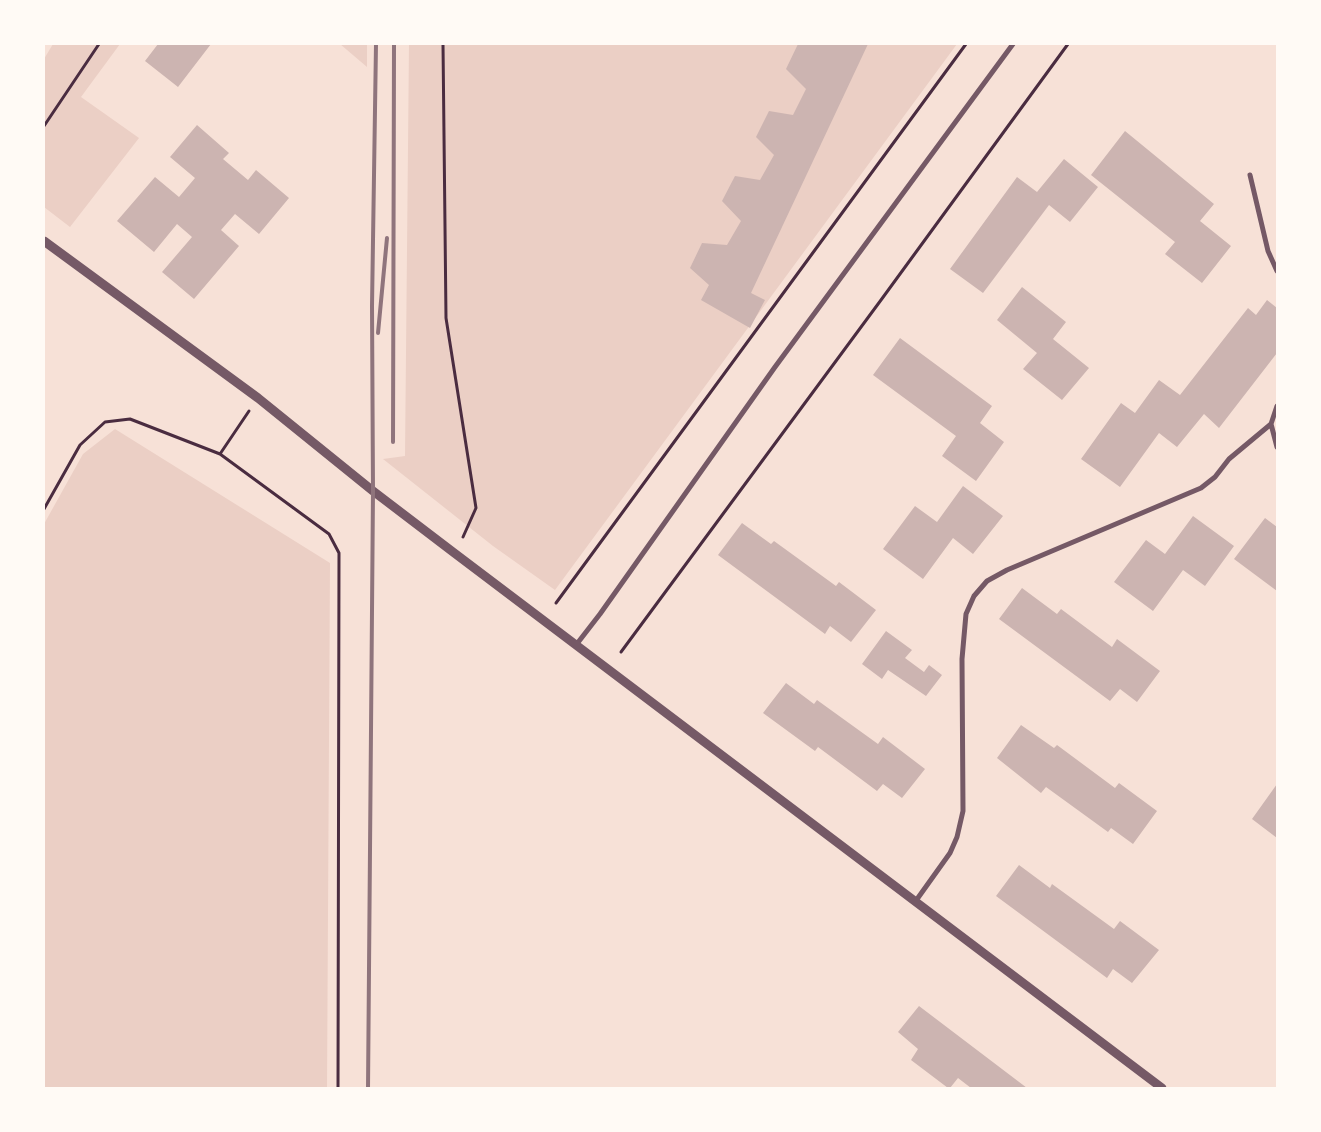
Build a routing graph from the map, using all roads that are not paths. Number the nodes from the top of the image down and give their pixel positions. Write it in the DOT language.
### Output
graph roads {
  1 [pos="1013,44"];
  2 [pos="1250,175"];
  3 [pos="44,241"];
  4 [pos="1277,270"];
  5 [pos="1277,406"];
  6 [pos="1270,424"];
  7 [pos="1277,447"];
  8 [pos="576,646"];
  9 [pos="914,902"];
  10 [pos="1162,1088"];
  1 -- 8 [label="street"];
  2 -- 4 [label="street"];
  3 -- 8 [label="street"];
  5 -- 6 [label="street"];
  6 -- 7 [label="street"];
  6 -- 9 [label="street"];
  8 -- 9 [label="street"];
  9 -- 10 [label="street"];
}
